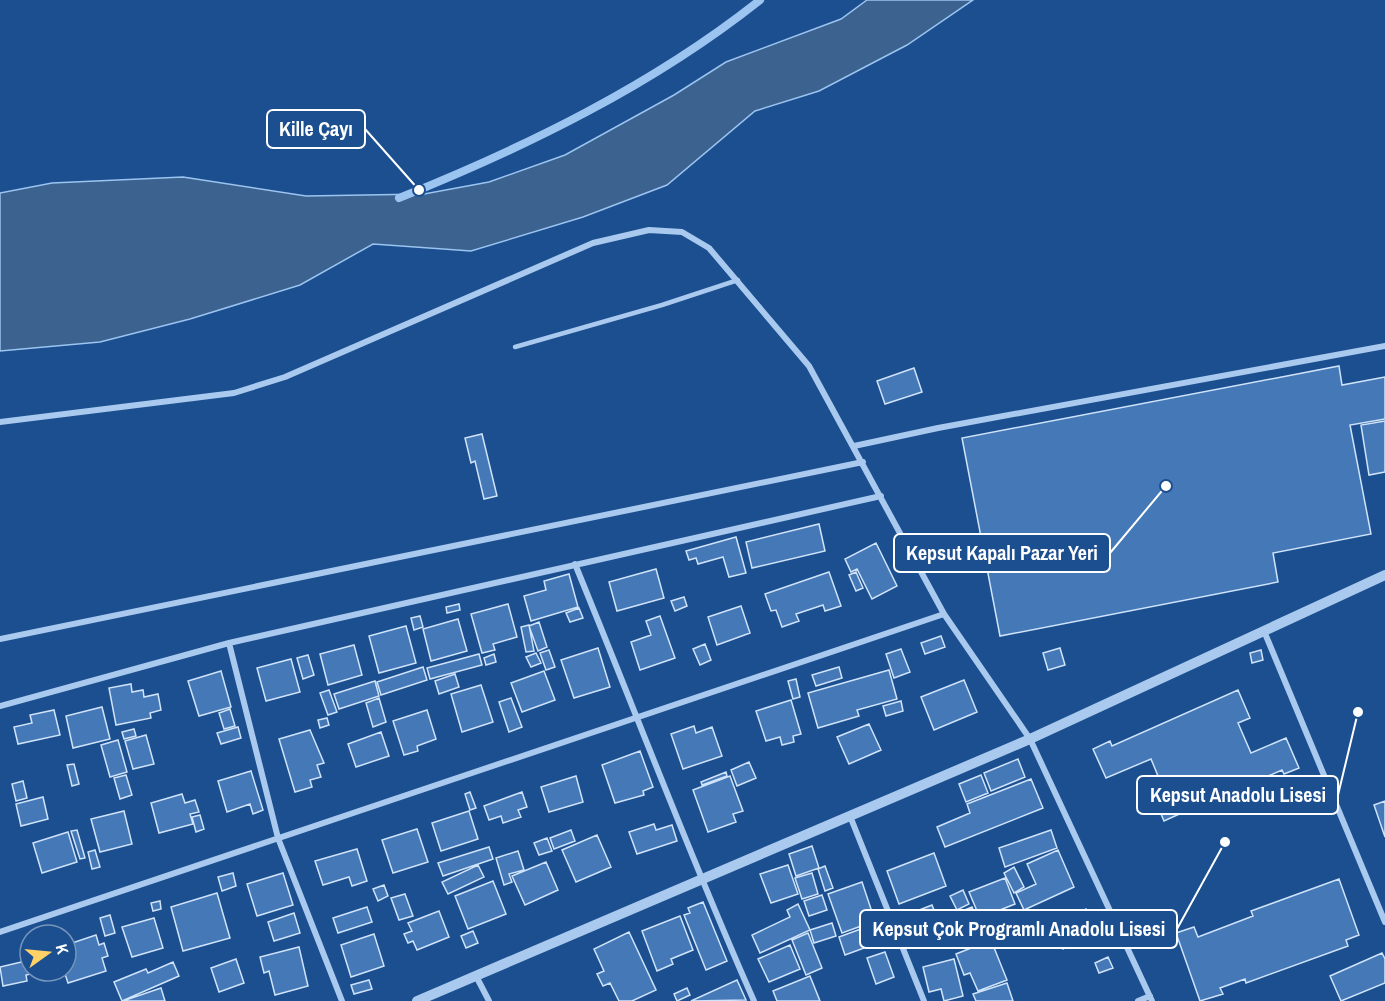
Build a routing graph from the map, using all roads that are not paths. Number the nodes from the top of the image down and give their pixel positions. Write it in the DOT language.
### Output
graph roads {
  1 [pos="738,280"];
  2 [pos="1385,346"];
  3 [pos="515,347"];
  4 [pos="0,422"];
  5 [pos="854,446"];
  6 [pos="863,462"];
  7 [pos="881,496"];
  8 [pos="575,564"];
  9 [pos="1385,575"];
  10 [pos="944,614"];
  11 [pos="1264,631"];
  12 [pos="0,639"];
  13 [pos="229,643"];
  14 [pos="0,706"];
  15 [pos="638,717"];
  16 [pos="1030,739"];
  17 [pos="850,816"];
  18 [pos="278,838"];
  19 [pos="700,880"];
  20 [pos="1385,922"];
  21 [pos="0,932"];
  22 [pos="476,976"];
  23 [pos="1151,999"];
  24 [pos="342,1001"];
  25 [pos="417,1001"];
  26 [pos="489,1001"];
  27 [pos="754,1001"];
  28 [pos="924,1001"];
  29 [pos="1138,1001"];
  1 -- 3 [label="lane"];
  1 -- 4 [label="street"];
  1 -- 5 [label="street"];
  2 -- 5 [label="street"];
  5 -- 6 [label="street"];
  6 -- 7 [label="street"];
  6 -- 12 [label="street"];
  7 -- 8 [label="street"];
  7 -- 10 [label="street"];
  8 -- 13 [label="street"];
  8 -- 15 [label="street"];
  9 -- 11 [label="street"];
  10 -- 15 [label="street"];
  10 -- 16 [label="street"];
  11 -- 16 [label="street"];
  11 -- 20 [label="street"];
  13 -- 14 [label="street"];
  13 -- 18 [label="street"];
  15 -- 18 [label="street"];
  15 -- 19 [label="street"];
  16 -- 17 [label="street"];
  16 -- 23 [label="street"];
  17 -- 19 [label="street"];
  17 -- 28 [label="street"];
  18 -- 21 [label="street"];
  18 -- 24 [label="street"];
  19 -- 22 [label="street"];
  19 -- 27 [label="street"];
  22 -- 25 [label="street"];
  22 -- 26 [label="street"];
  23 -- 29 [label="street"];
}
